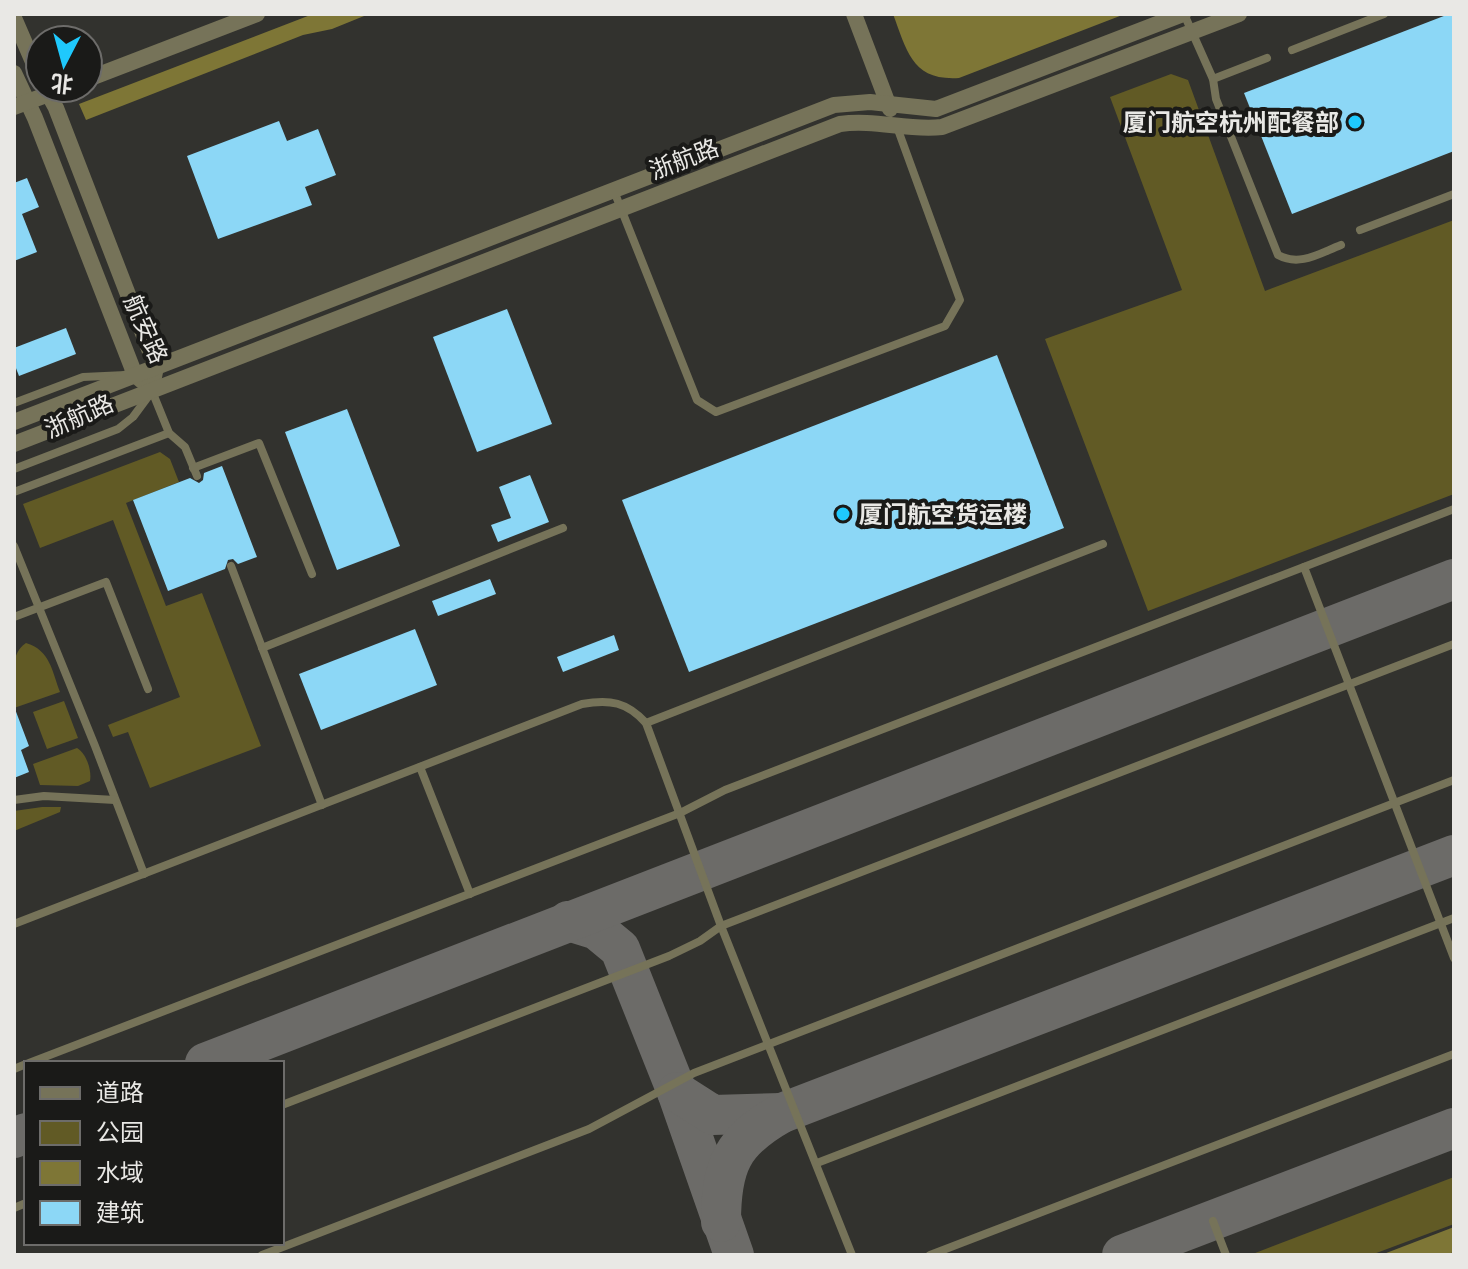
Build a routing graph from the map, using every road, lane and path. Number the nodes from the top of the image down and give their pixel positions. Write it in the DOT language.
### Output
graph roads {
  1 [pos="257,14"];
  2 [pos="854,14"];
  3 [pos="1184,14"];
  4 [pos="1239,14"];
  5 [pos="1384,14"];
  6 [pos="14,18"];
  7 [pos="1192,32"];
  8 [pos="24,41"];
  9 [pos="1292,50"];
  10 [pos="1267,58"];
  11 [pos="14,73"];
  12 [pos="104,73"];
  13 [pos="1213,79"];
  14 [pos="888,103"];
  15 [pos="58,104"];
  16 [pos="20,105"];
  17 [pos="897,125"];
  18 [pos="614,190"];
  19 [pos="1454,194"];
  20 [pos="621,209"];
  21 [pos="1360,230"];
  22 [pos="1341,245"];
  23 [pos="156,367"];
  24 [pos="135,375"];
  25 [pos="152,391"];
  26 [pos="14,403"];
  27 [pos="14,422"];
  28 [pos="169,433"];
  29 [pos="14,444"];
  30 [pos="14,469"];
  31 [pos="14,492"];
  32 [pos="1454,509"];
  33 [pos="563,528"];
  34 [pos="1103,544"];
  35 [pos="14,546"];
  36 [pos="231,566"];
  37 [pos="1304,567"];
  38 [pos="312,574"];
  39 [pos="39,607"];
  40 [pos="14,617"];
  41 [pos="1454,644"];
  42 [pos="262,648"];
  43 [pos="1349,684"];
  44 [pos="148,689"];
  45 [pos="646,723"];
  46 [pos="420,767"];
  47 [pos="1454,780"];
  48 [pos="14,800"];
  49 [pos="115,800"];
  50 [pos="1395,803"];
  51 [pos="322,805"];
  52 [pos="680,813"];
  53 [pos="144,874"];
  54 [pos="470,894"];
  55 [pos="1454,918"];
  56 [pos="1441,923"];
  57 [pos="14,924"];
  58 [pos="721,926"];
  59 [pos="1454,958"];
  60 [pos="770,1044"];
  61 [pos="1454,1054"];
  62 [pos="36,1061"];
  63 [pos="284,1104"];
  64 [pos="817,1163"];
  65 [pos="1213,1221"];
  66 [pos="959,1244"];
  67 [pos="262,1255"];
  68 [pos="852,1255"];
  69 [pos="930,1255"];
  70 [pos="963,1255"];
  71 [pos="1226,1255"];
  1 -- 12 [label="street"];
  2 -- 14 [label="street"];
  3 -- 7 [label="lane"];
  3 -- 14 [label="street, 浙航路"];
  4 -- 7 [label="street, 浙航路"];
  5 -- 9 [label="lane"];
  6 -- 8 [label="street"];
  7 -- 13 [label="lane"];
  7 -- 17 [label="street, 浙航路"];
  10 -- 13 [label="lane"];
  11 -- 16 [label="street, 航安路"];
  13 -- 22 [label="lane"];
  14 -- 17 [label="street"];
  14 -- 18 [label="street, 浙航路"];
  15 -- 23 [label="street, 航安路"];
  16 -- 24 [label="street, 航安路"];
  17 -- 20 [label="street, 浙航路"];
  17 -- 20 [label="lane"];
  18 -- 20 [label="lane"];
  18 -- 23 [label="street, 浙航路"];
  19 -- 21 [label="lane"];
  20 -- 25 [label="street, 浙航路"];
  23 -- 24 [label="street, 浙航路"];
  23 -- 25 [label="street, 航安路"];
  24 -- 25 [label="street, 航安路"];
  24 -- 26 [label="lane, 浙航路"];
  24 -- 27 [label="street, 浙航路"];
  25 -- 28 [label="lane"];
  25 -- 29 [label="street, 浙航路"];
  25 -- 30 [label="lane, 浙航路"];
  28 -- 31 [label="lane"];
  28 -- 38 [label="lane"];
  32 -- 37 [label="lane"];
  33 -- 42 [label="lane"];
  34 -- 45 [label="lane"];
  35 -- 39 [label="lane"];
  36 -- 42 [label="lane"];
  37 -- 43 [label="lane"];
  37 -- 52 [label="lane"];
  39 -- 40 [label="lane"];
  39 -- 44 [label="lane"];
  39 -- 49 [label="lane"];
  41 -- 43 [label="lane"];
  42 -- 51 [label="lane"];
  43 -- 50 [label="lane"];
  43 -- 58 [label="lane"];
  45 -- 46 [label="lane"];
  45 -- 52 [label="lane"];
  46 -- 51 [label="lane"];
  46 -- 54 [label="lane"];
  47 -- 50 [label="lane"];
  48 -- 49 [label="lane"];
  49 -- 53 [label="lane"];
  50 -- 56 [label="lane"];
  50 -- 60 [label="lane"];
  51 -- 53 [label="lane"];
  52 -- 54 [label="lane"];
  52 -- 58 [label="lane"];
  53 -- 57 [label="lane"];
  54 -- 62 [label="lane"];
  55 -- 56 [label="lane"];
  56 -- 59 [label="lane"];
  56 -- 64 [label="lane"];
  58 -- 60 [label="lane"];
  58 -- 63 [label="lane"];
  60 -- 64 [label="lane"];
  60 -- 67 [label="lane"];
  61 -- 66 [label="lane"];
  64 -- 68 [label="lane"];
  65 -- 71 [label="lane"];
  66 -- 69 [label="lane"];
  66 -- 70 [label="lane"];
}
